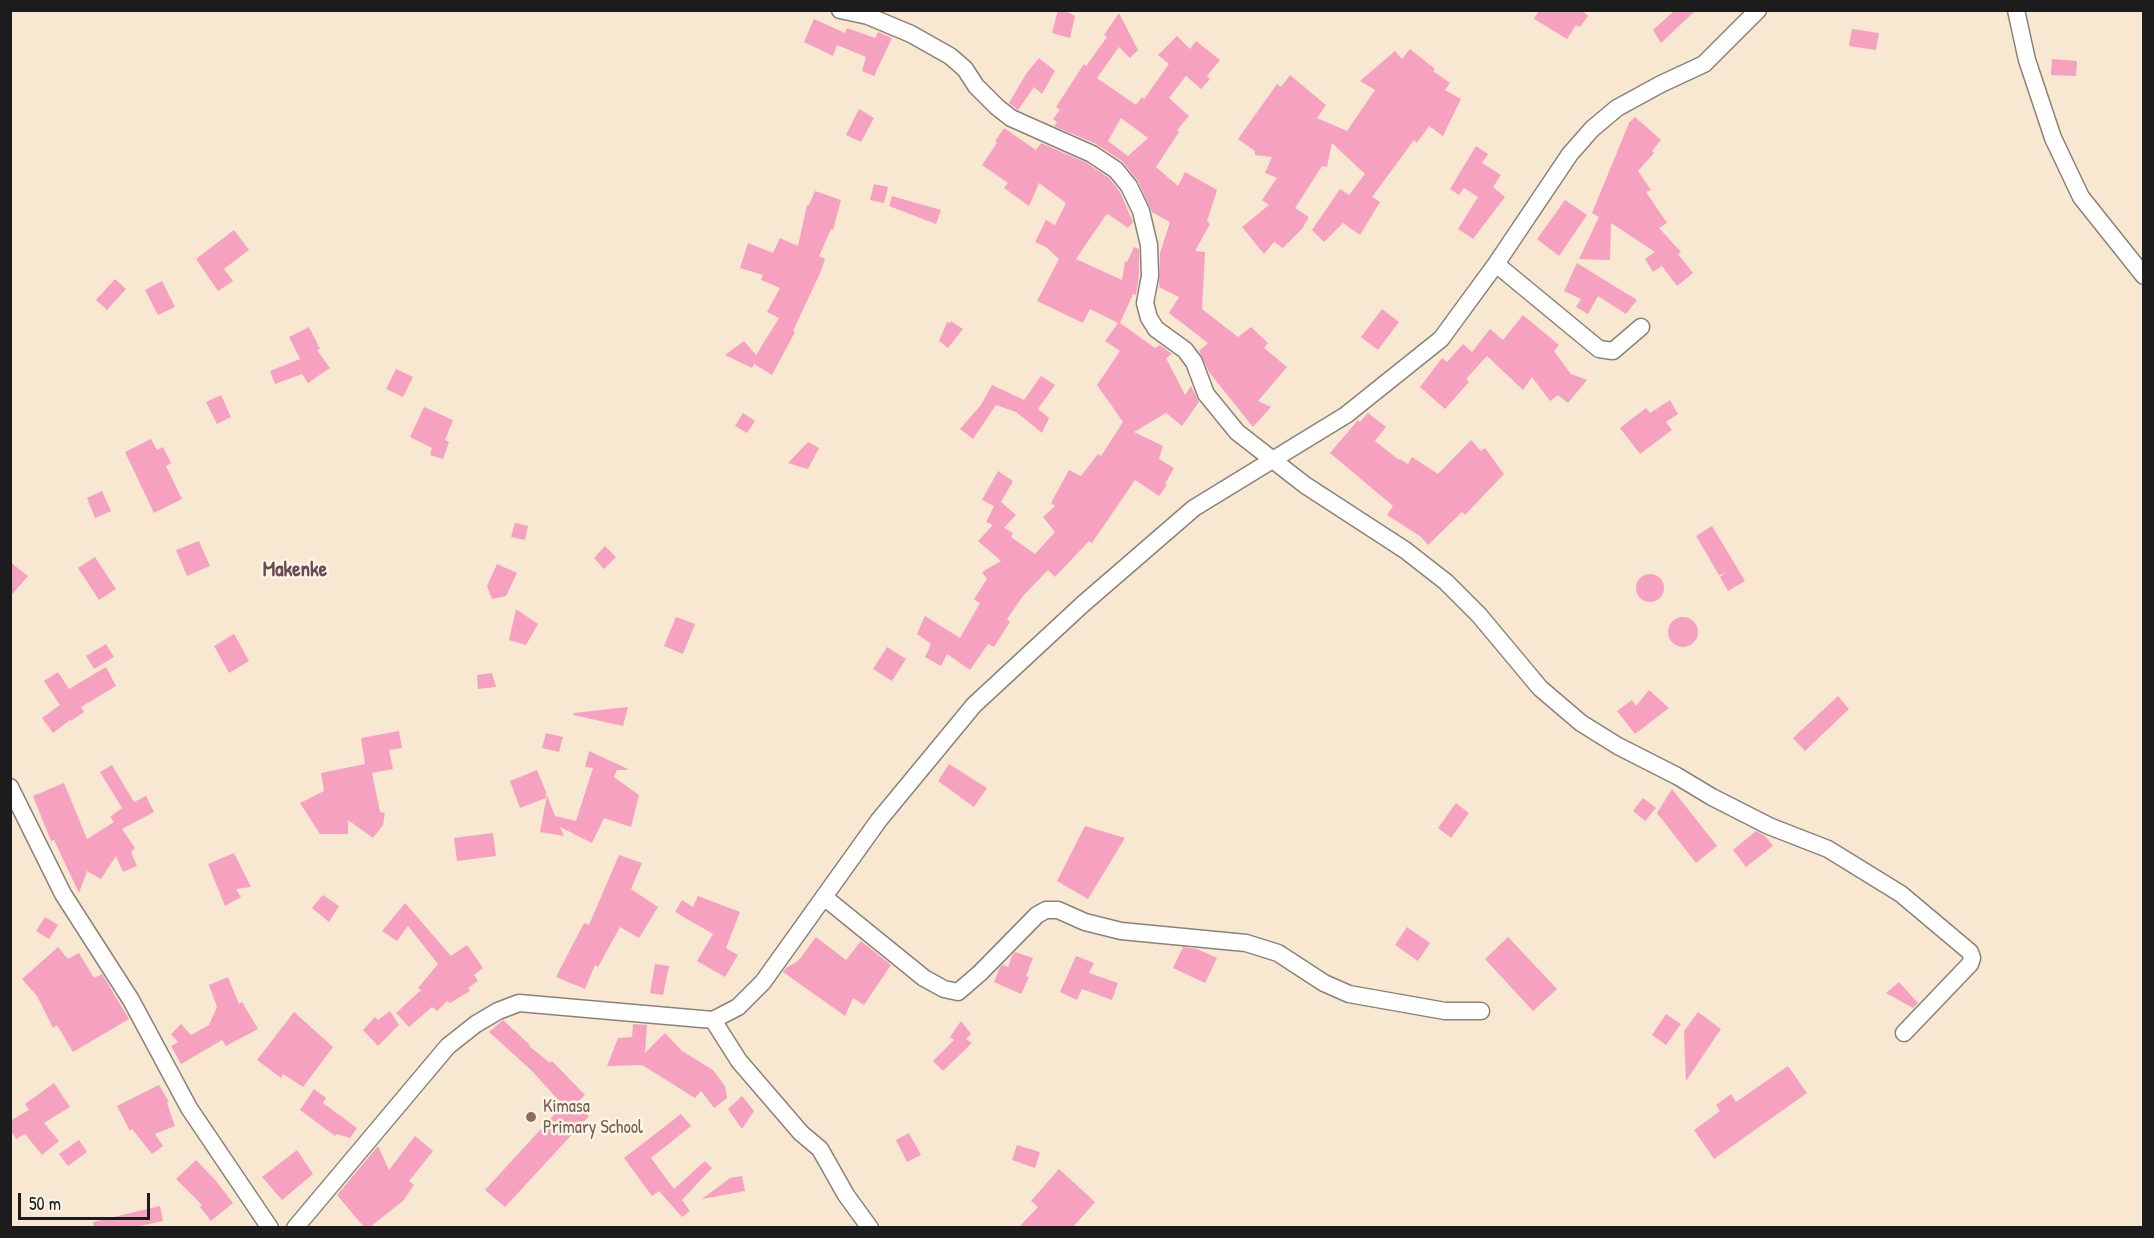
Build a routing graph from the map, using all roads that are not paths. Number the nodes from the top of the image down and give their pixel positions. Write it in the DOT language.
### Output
graph roads {
  1 [pos="840,10"];
  2 [pos="1758,10"];
  3 [pos="2016,10"];
  4 [pos="1496,264"];
  5 [pos="2144,276"];
  6 [pos="1641,327"];
  7 [pos="1272,459"];
  8 [pos="10,787"];
  9 [pos="824,897"];
  10 [pos="1480,1011"];
  11 [pos="713,1020"];
  12 [pos="1904,1033"];
  13 [pos="270,1227"];
  14 [pos="295,1227"];
  15 [pos="870,1227"];
  1 -- 7 [label="street"];
  2 -- 4 [label="street"];
  3 -- 5 [label="street"];
  4 -- 6 [label="street"];
  4 -- 7 [label="street"];
  7 -- 9 [label="street"];
  7 -- 12 [label="street"];
  8 -- 13 [label="street"];
  9 -- 10 [label="street"];
  9 -- 11 [label="street"];
  11 -- 14 [label="street"];
  11 -- 15 [label="street"];
}
